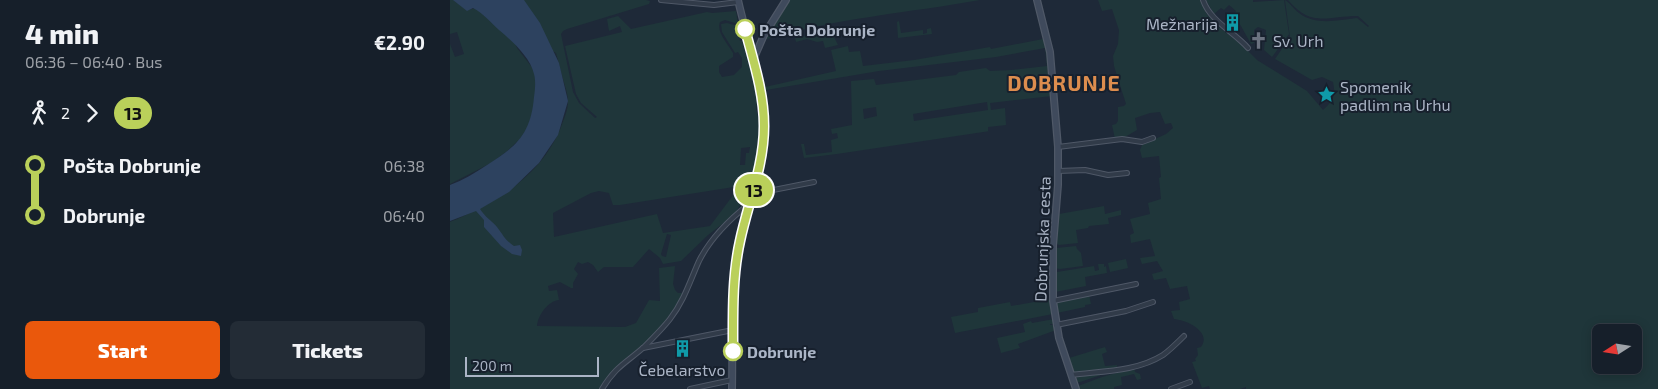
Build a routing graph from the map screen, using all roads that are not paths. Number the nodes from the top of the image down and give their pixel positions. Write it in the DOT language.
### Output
graph roads {
  1 [pos="661,0"];
  2 [pos="786,0"];
  3 [pos="1037,0"];
  4 [pos="1203,0"];
  5 [pos="738,1"];
  6 [pos="1248,48"];
  7 [pos="753,60"];
  8 [pos="1153,138"];
  9 [pos="1058,147"];
  10 [pos="1058,171"];
  11 [pos="1127,173"];
  12 [pos="814,182"];
  13 [pos="753,194"];
  14 [pos="750,204"];
  15 [pos="1136,284"];
  16 [pos="1053,301"];
  17 [pos="1153,302"];
  18 [pos="1056,325"];
  19 [pos="733,330"];
  20 [pos="1184,336"];
  21 [pos="643,348"];
  22 [pos="1071,375"];
  23 [pos="732,380"];
  24 [pos="1190,382"];
  25 [pos="602,389"];
  26 [pos="690,389"];
  27 [pos="732,389"];
  28 [pos="1076,389"];
  29 [pos="1171,389"];
  1 -- 5 [label="street"];
  2 -- 7 [label="street"];
  3 -- 9 [label="street, Dobrunjska cesta"];
  4 -- 6 [label="street"];
  5 -- 7 [label="street"];
  7 -- 13 [label="street"];
  8 -- 9 [label="street"];
  9 -- 10 [label="street, Dobrunjska cesta"];
  10 -- 11 [label="street"];
  10 -- 16 [label="street, Dobrunjska cesta"];
  12 -- 13 [label="street"];
  13 -- 14 [label="street"];
  14 -- 19 [label="street"];
  14 -- 21 [label="street"];
  15 -- 16 [label="street"];
  16 -- 18 [label="street, Dobrunjska cesta"];
  17 -- 18 [label="street"];
  18 -- 22 [label="street, Dobrunjska cesta"];
  19 -- 21 [label="street"];
  19 -- 23 [label="street"];
  20 -- 22 [label="street"];
  21 -- 25 [label="street"];
  22 -- 28 [label="street, Dobrunjska cesta"];
  23 -- 26 [label="street"];
  23 -- 27 [label="street"];
  24 -- 29 [label="street"];
}
